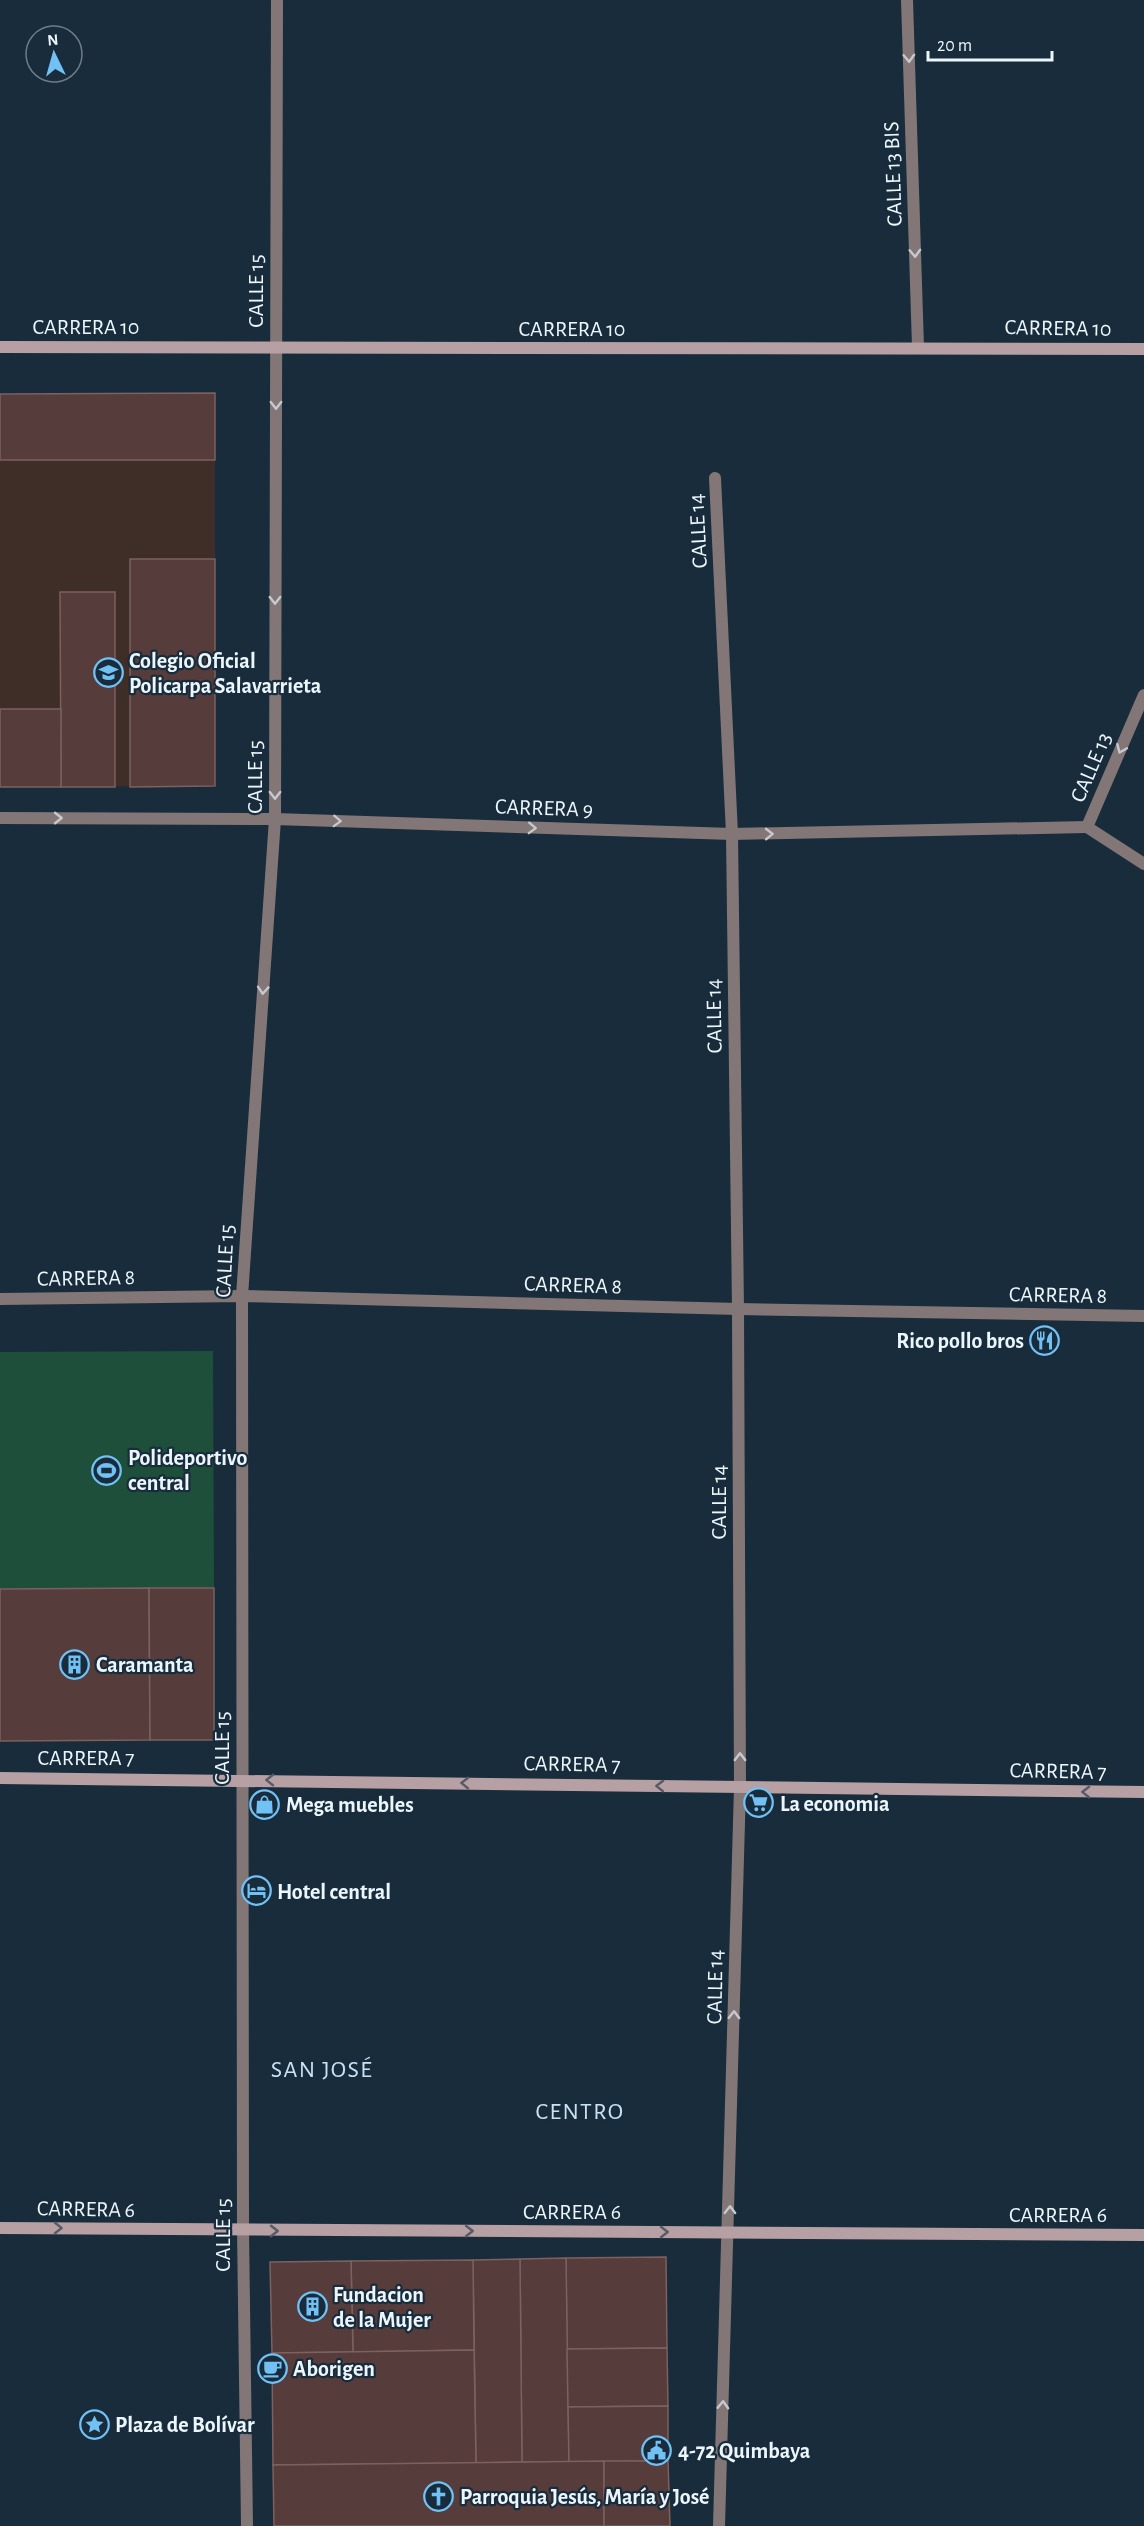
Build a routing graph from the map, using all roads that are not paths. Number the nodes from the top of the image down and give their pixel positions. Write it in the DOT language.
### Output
graph roads {
  1 [pos="277,0"];
  2 [pos="907,0"];
  3 [pos="276,346"];
  4 [pos="918,346"];
  5 [pos="0,347"];
  6 [pos="1144,349"];
  7 [pos="715,478"];
  8 [pos="1144,695"];
  9 [pos="0,818"];
  10 [pos="275,819"];
  11 [pos="1087,827"];
  12 [pos="732,834"];
  13 [pos="1144,864"];
  14 [pos="242,1296"];
  15 [pos="0,1299"];
  16 [pos="738,1309"];
  17 [pos="1144,1316"];
  18 [pos="0,1778"];
  19 [pos="242,1779"];
  20 [pos="740,1787"];
  21 [pos="1144,1792"];
  22 [pos="0,2228"];
  23 [pos="243,2230"];
  24 [pos="729,2232"];
  25 [pos="1144,2235"];
  26 [pos="247,2526"];
  27 [pos="719,2526"];
  1 -- 3 [label="street, CALLE 15"];
  2 -- 4 [label="street, CALLE 13 BIS, one-way"];
  3 -- 4 [label="main road, CARRERA 10"];
  3 -- 5 [label="main road, CARRERA 10"];
  3 -- 10 [label="street, CALLE 15, one-way"];
  4 -- 6 [label="main road, CARRERA 10"];
  7 -- 12 [label="street, CALLE 14"];
  8 -- 11 [label="street, CALLE 13, one-way"];
  9 -- 10 [label="street, CARRERA 9, one-way"];
  10 -- 12 [label="street, CARRERA 9, one-way"];
  10 -- 14 [label="street, CALLE 15, one-way"];
  12 -- 11 [label="street, CARRERA 9, one-way"];
  11 -- 13 [label="street, CALLE 13"];
  12 -- 16 [label="street, CALLE 14"];
  14 -- 15 [label="street, CARRERA 8"];
  14 -- 16 [label="street, CARRERA 8"];
  14 -- 19 [label="street, CALLE 15"];
  16 -- 17 [label="street, CARRERA 8"];
  20 -- 16 [label="street, CALLE 14, one-way"];
  18 -- 19 [label="main road, CARRERA 7"];
  20 -- 19 [label="main road, CARRERA 7, one-way"];
  19 -- 23 [label="street, CALLE 15"];
  21 -- 20 [label="main road, CARRERA 7, one-way"];
  24 -- 20 [label="street, CALLE 14, one-way"];
  22 -- 23 [label="main road, CARRERA 6, one-way"];
  23 -- 24 [label="main road, CARRERA 6, one-way"];
  23 -- 26 [label="street, CALLE 15"];
  24 -- 25 [label="main road, CARRERA 6"];
  27 -- 24 [label="street, CALLE 14, one-way"];
}
